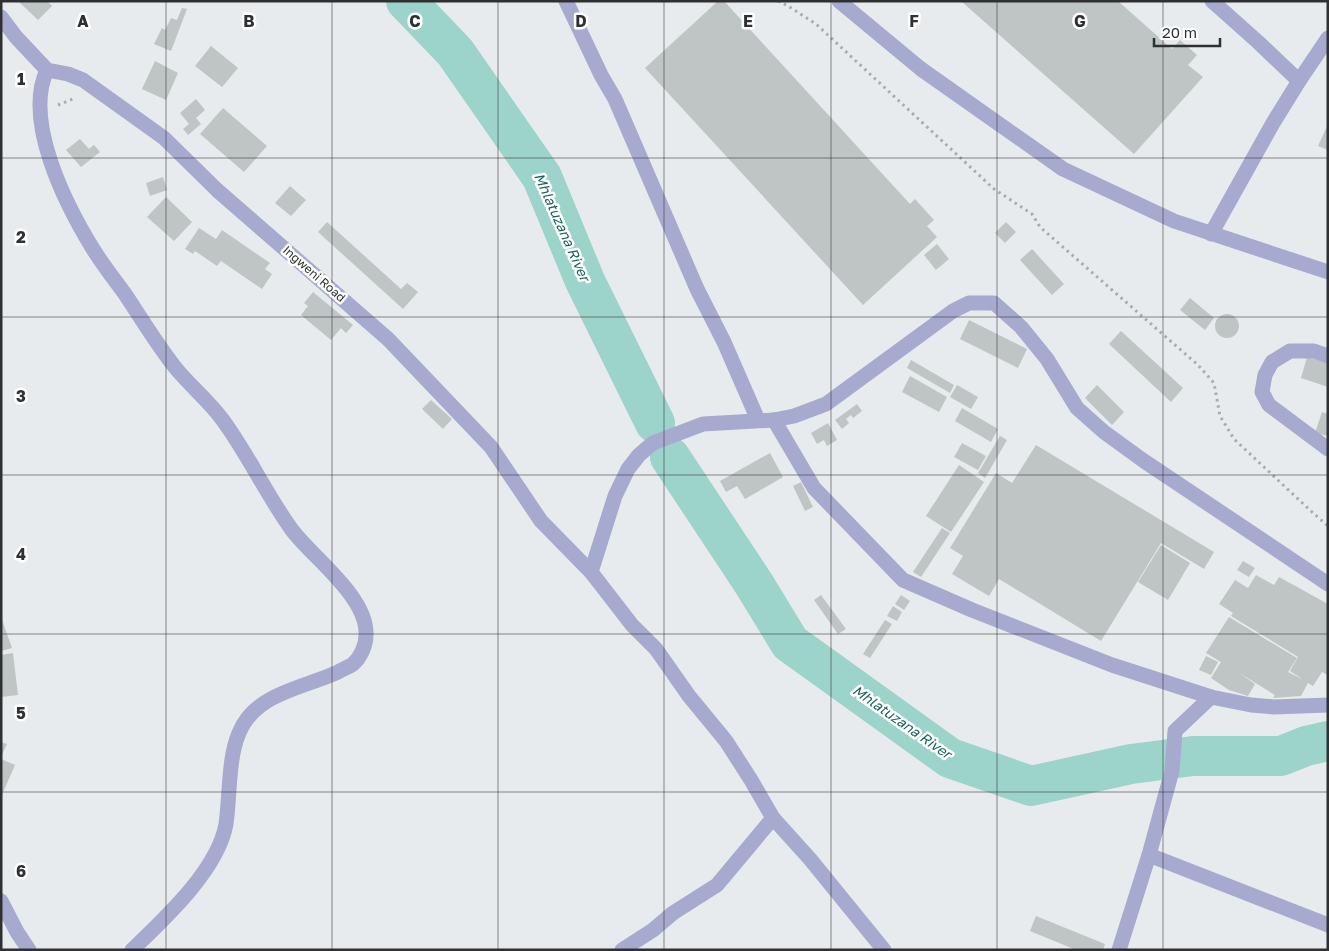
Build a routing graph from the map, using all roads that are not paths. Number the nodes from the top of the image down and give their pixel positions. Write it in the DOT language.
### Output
graph roads {
  1 [pos="566,1"];
  2 [pos="1212,1"];
  3 [pos="845,4"];
  4 [pos="1,17"];
  5 [pos="1328,38"];
  6 [pos="47,70"];
  7 [pos="1299,81"];
  8 [pos="1211,234"];
  9 [pos="1328,272"];
  10 [pos="1328,356"];
  11 [pos="758,420"];
  12 [pos="774,420"];
  13 [pos="1328,449"];
  14 [pos="591,572"];
  15 [pos="1328,584"];
  16 [pos="1211,697"];
  17 [pos="1328,705"];
  18 [pos="773,818"];
  19 [pos="1149,854"];
  20 [pos="1,901"];
  21 [pos="1328,925"];
  22 [pos="29,950"];
  23 [pos="132,950"];
  24 [pos="622,950"];
  25 [pos="884,950"];
  26 [pos="1119,950"];
  1 -- 11 [label="street"];
  2 -- 7 [label="street"];
  3 -- 8 [label="street"];
  4 -- 6 [label="street"];
  5 -- 7 [label="street"];
  6 -- 14 [label="street, Ingweni Road"];
  6 -- 23 [label="street"];
  7 -- 8 [label="street"];
  8 -- 9 [label="street"];
  10 -- 13 [label="street"];
  11 -- 12 [label="street"];
  11 -- 14 [label="street"];
  12 -- 15 [label="street"];
  12 -- 16 [label="street"];
  14 -- 18 [label="street, Ingweni Road"];
  16 -- 17 [label="street"];
  16 -- 19 [label="street"];
  18 -- 24 [label="street"];
  18 -- 25 [label="street, Ingweni Road"];
  19 -- 21 [label="street"];
  19 -- 26 [label="street"];
  20 -- 22 [label="street"];
}
